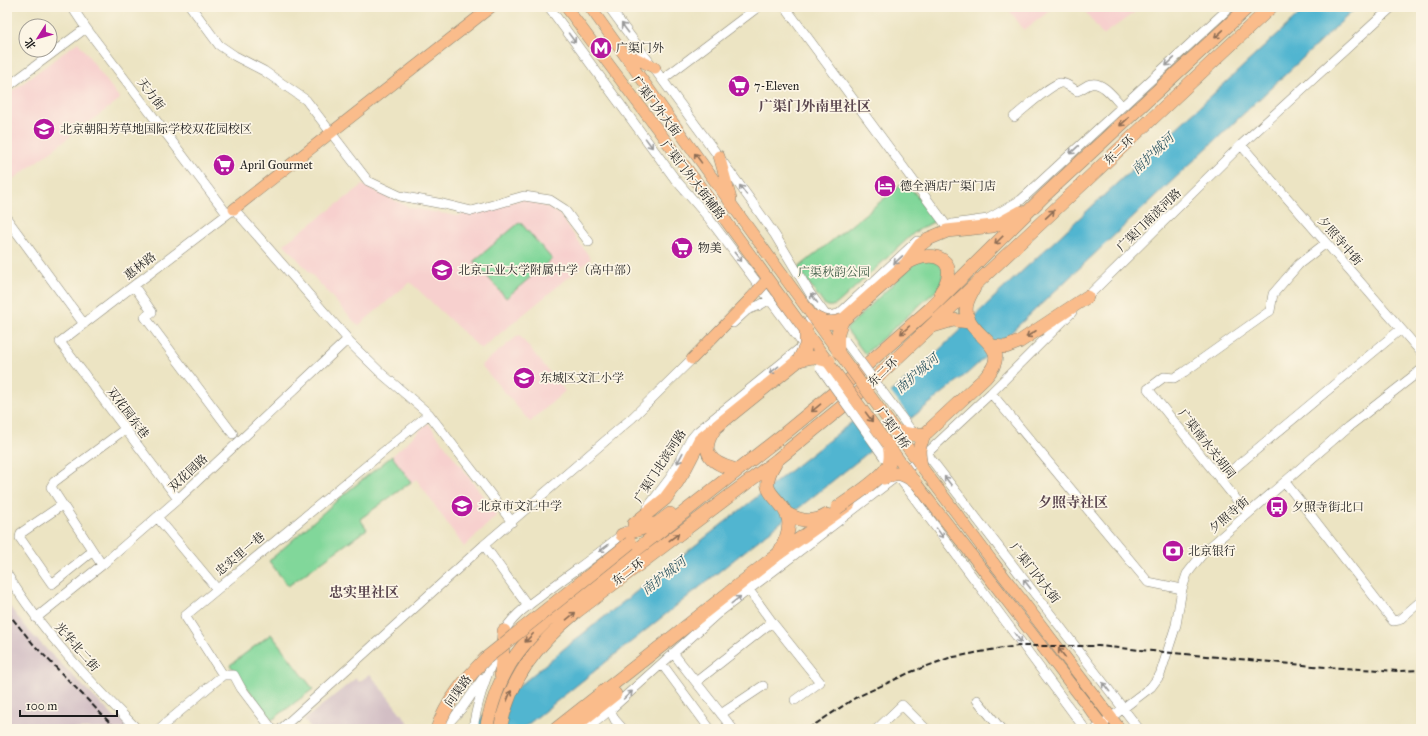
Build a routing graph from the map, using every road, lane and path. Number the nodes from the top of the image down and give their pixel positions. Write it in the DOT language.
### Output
graph roads {
  1 [pos="72,7"];
  2 [pos="191,7"];
  3 [pos="491,7"];
  4 [pos="549,7"];
  5 [pos="566,7"];
  6 [pos="590,7"];
  7 [pos="609,7"];
  8 [pos="758,7"];
  9 [pos="785,7"];
  10 [pos="1230,7"];
  11 [pos="1248,7"];
  12 [pos="1271,7"];
  13 [pos="1392,7"];
  14 [pos="86,28"];
  15 [pos="622,52"];
  16 [pos="655,68"];
  17 [pos="663,79"];
  18 [pos="7,86"];
  19 [pos="1122,106"];
  20 [pos="1014,117"];
  21 [pos="331,134"];
  22 [pos="1241,146"];
  23 [pos="719,156"];
  24 [pos="1046,194"];
  25 [pos="735,210"];
  26 [pos="230,212"];
  27 [pos="7,219"];
  28 [pos="726,221"];
  29 [pos="946,225"];
  30 [pos="588,242"];
  31 [pos="1326,243"];
  32 [pos="906,264"];
  33 [pos="768,279"];
  34 [pos="979,280"];
  35 [pos="134,286"];
  36 [pos="1087,297"];
  37 [pos="770,299"];
  38 [pos="932,307"];
  39 [pos="814,317"];
  40 [pos="828,317"];
  41 [pos="970,322"];
  42 [pos="839,323"];
  43 [pos="84,324"];
  44 [pos="930,327"];
  45 [pos="806,329"];
  46 [pos="1401,329"];
  47 [pos="346,339"];
  48 [pos="60,342"];
  49 [pos="842,346"];
  50 [pos="992,346"];
  51 [pos="805,347"];
  52 [pos="1421,352"];
  53 [pos="692,359"];
  54 [pos="799,360"];
  55 [pos="824,364"];
  56 [pos="1421,370"];
  57 [pos="991,393"];
  58 [pos="429,414"];
  59 [pos="719,424"];
  60 [pos="125,429"];
  61 [pos="894,430"];
  62 [pos="919,433"];
  63 [pos="233,434"];
  64 [pos="784,434"];
  65 [pos="887,451"];
  66 [pos="926,454"];
  67 [pos="777,460"];
  68 [pos="921,466"];
  69 [pos="733,469"];
  70 [pos="898,476"];
  71 [pos="1220,480"];
  72 [pos="915,482"];
  73 [pos="1285,482"];
  74 [pos="178,498"];
  75 [pos="62,504"];
  76 [pos="786,513"];
  77 [pos="1248,514"];
  78 [pos="157,517"];
  79 [pos="512,522"];
  80 [pos="634,524"];
  81 [pos="626,539"];
  82 [pos="484,545"];
  83 [pos="89,554"];
  84 [pos="778,554"];
  85 [pos="102,564"];
  86 [pos="7,574"];
  87 [pos="217,589"];
  88 [pos="1182,589"];
  89 [pos="749,590"];
  90 [pos="1421,601"];
  91 [pos="528,606"];
  92 [pos="717,614"];
  93 [pos="36,618"];
  94 [pos="772,622"];
  95 [pos="692,623"];
  96 [pos="504,631"];
  97 [pos="668,649"];
  98 [pos="662,664"];
  99 [pos="490,667"];
  100 [pos="223,675"];
  101 [pos="500,682"];
  102 [pos="696,682"];
  103 [pos="763,686"];
  104 [pos="795,700"];
  105 [pos="977,700"];
  106 [pos="1123,709"];
  107 [pos="610,710"];
  108 [pos="721,714"];
  109 [pos="1111,717"];
  110 [pos="1101,727"];
  111 [pos="137,729"];
  112 [pos="159,729"];
  113 [pos="272,729"];
  114 [pos="281,729"];
  115 [pos="437,729"];
  116 [pos="443,729"];
  117 [pos="473,729"];
  118 [pos="486,729"];
  119 [pos="500,729"];
  120 [pos="556,729"];
  121 [pos="571,729"];
  122 [pos="587,729"];
  123 [pos="623,729"];
  124 [pos="710,729"];
  125 [pos="733,729"];
  126 [pos="877,729"];
  127 [pos="926,729"];
  128 [pos="1001,729"];
  129 [pos="1085,729"];
  130 [pos="1120,729"];
  131 [pos="1139,729"];
  1 -- 14 [label="street, 天力街"];
  2 -- 21 [label="street"];
  3 -- 21 [label="main road"];
  4 -- 37 [label="street, 广渠门外大街辅路, one-way"];
  5 -- 28 [label="main road, 广渠门外大街"];
  6 -- 15 [label="main road, 广渠门外大街"];
  16 -- 7 [label="street, one-way"];
  8 -- 17 [label="street"];
  9 -- 29 [label="street"];
  10 -- 19 [label="street, one-way"];
  11 -- 24 [label="highway, 东二环, one-way"];
  34 -- 12 [label="highway, 东二环, one-way"];
  13 -- 22 [label="street, 广渠门南滨河路"];
  14 -- 18 [label="street"];
  14 -- 26 [label="street, 天力街"];
  15 -- 16 [label="main road"];
  25 -- 15 [label="main road, 广渠门外大街, one-way"];
  16 -- 17 [label="street"];
  17 -- 23 [label="street"];
  19 -- 20 [label="street"];
  19 -- 29 [label="street, one-way"];
  21 -- 26 [label="main road"];
  21 -- 30 [label="street"];
  22 -- 31 [label="street, 夕照寺中街"];
  22 -- 36 [label="street, 广渠门南滨河路"];
  23 -- 25 [label="main road"];
  40 -- 23 [label="street, one-way"];
  24 -- 32 [label="highway"];
  24 -- 38 [label="highway, 东二环, one-way"];
  25 -- 39 [label="main road, 广渠门桥, bridge"];
  26 -- 35 [label="street, 惠林路"];
  26 -- 47 [label="street, 天力街"];
  27 -- 43 [label="street"];
  28 -- 33 [label="main road, 广渠门桥, bridge"];
  29 -- 40 [label="street, one-way"];
  31 -- 46 [label="street, 夕照寺中街"];
  31 -- 71 [label="street, 广渠南水关胡同"];
  32 -- 38 [label="highway"];
  32 -- 42 [label="highway"];
  33 -- 45 [label="main road, 广渠门桥, bridge"];
  33 -- 53 [label="main road, bridge"];
  34 -- 41 [label="highway"];
  34 -- 44 [label="highway, 东二环"];
  35 -- 43 [label="street, 惠林路"];
  35 -- 63 [label="street"];
  36 -- 50 [label="highway, one-way"];
  36 -- 57 [label="street, 广渠门南滨河路"];
  37 -- 51 [label="street, 广渠门外大街辅路"];
  37 -- 53 [label="street"];
  38 -- 64 [label="highway, 东二环, one-way"];
  39 -- 42 [label="highway, bridge"];
  39 -- 49 [label="main road, 广渠门桥, bridge"];
  40 -- 42 [label="street"];
  40 -- 51 [label="street"];
  41 -- 44 [label="highway"];
  41 -- 50 [label="highway"];
  42 -- 49 [label="highway, bridge"];
  42 -- 51 [label="street, 广渠门北滨河路"];
  43 -- 48 [label="street, 惠林路"];
  44 -- 67 [label="highway, 东二环"];
  45 -- 54 [label="highway, bridge"];
  45 -- 55 [label="main road, 广渠门桥, bridge"];
  46 -- 52 [label="street, 夕照寺中街"];
  46 -- 71 [label="street"];
  47 -- 58 [label="street, 天力街"];
  47 -- 74 [label="street, 双花园路"];
  48 -- 60 [label="street, 双花园东巷"];
  49 -- 61 [label="main road, 广渠门桥, bridge"];
  49 -- 62 [label="street, 广渠门桥, bridge"];
  50 -- 62 [label="highway"];
  51 -- 55 [label="street, 广渠门外大街辅路"];
  51 -- 80 [label="street, 广渠门北滨河路, one-way"];
  53 -- 79 [label="street"];
  54 -- 55 [label="highway, bridge"];
  54 -- 59 [label="highway"];
  55 -- 65 [label="main road, 广渠门桥, one-way, bridge"];
  56 -- 73 [label="street, 夕照寺街"];
  57 -- 66 [label="street, 广渠门南滨河路"];
  57 -- 88 [label="street"];
  58 -- 79 [label="street, 天力街"];
  58 -- 87 [label="street, 忠实里一巷"];
  59 -- 69 [label="highway"];
  59 -- 80 [label="highway"];
  60 -- 74 [label="street, 双花园东巷"];
  60 -- 75 [label="street"];
  61 -- 62 [label="highway, bridge"];
  61 -- 68 [label="main road, 广渠门桥, bridge"];
  62 -- 66 [label="street, 广渠门内大街"];
  62 -- 68 [label="highway, bridge"];
  64 -- 69 [label="highway"];
  64 -- 101 [label="highway, 东二环, one-way"];
  65 -- 70 [label="street"];
  65 -- 72 [label="main road, 广渠门桥, bridge"];
  65 -- 76 [label="highway, bridge"];
  66 -- 70 [label="street, 广渠门南滨河路"];
  106 -- 66 [label="street, 广渠门内大街, one-way"];
  67 -- 76 [label="highway"];
  119 -- 67 [label="highway, 东二环, one-way"];
  109 -- 68 [label="main road, 广渠门桥, one-way, bridge"];
  69 -- 81 [label="highway"];
  70 -- 89 [label="street"];
  70 -- 129 [label="street, one-way"];
  71 -- 77 [label="street, 广渠南水关胡同"];
  72 -- 84 [label="highway, bridge"];
  72 -- 110 [label="main road, 广渠门桥, bridge"];
  73 -- 77 [label="street, 夕照寺街"];
  73 -- 90 [label="street"];
  74 -- 78 [label="street, 双花园路"];
  75 -- 83 [label="street"];
  75 -- 85 [label="street"];
  76 -- 84 [label="highway"];
  77 -- 88 [label="street, 夕照寺街"];
  78 -- 85 [label="street, 双花园路"];
  78 -- 87 [label="street"];
  79 -- 82 [label="street"];
  80 -- 81 [label="street, 广渠门北滨河路"];
  81 -- 91 [label="street, 广渠门北滨河路, one-way"];
  81 -- 115 [label="highway, bridge"];
  82 -- 91 [label="street"];
  82 -- 114 [label="street"];
  84 -- 95 [label="highway"];
  85 -- 93 [label="street, 双花园路"];
  86 -- 93 [label="street, 光华北二街"];
  87 -- 100 [label="street, 忠实里一巷"];
  88 -- 106 [label="street, 夕照寺街"];
  92 -- 89 [label="street, one-way"];
  89 -- 94 [label="street"];
  91 -- 96 [label="street, 广渠门北滨河路"];
  92 -- 95 [label="highway"];
  92 -- 97 [label="street"];
  93 -- 111 [label="street, 光华北二街"];
  94 -- 102 [label="street"];
  94 -- 104 [label="street"];
  95 -- 97 [label="highway"];
  96 -- 99 [label="street, 广渠门北滨河路"];
  96 -- 101 [label="highway"];
  97 -- 98 [label="street"];
  97 -- 102 [label="street"];
  97 -- 120 [label="highway"];
  97 -- 121 [label="highway"];
  107 -- 98 [label="street, one-way"];
  98 -- 124 [label="street"];
  99 -- 116 [label="street, 问渠路"];
  99 -- 117 [label="street, 广渠门北滨河路"];
  100 -- 112 [label="street"];
  100 -- 113 [label="street"];
  101 -- 118 [label="highway, 东二环"];
  102 -- 108 [label="street"];
  103 -- 108 [label="street"];
  105 -- 128 [label="street"];
  106 -- 109 [label="street, 夕照寺街"];
  106 -- 131 [label="street, 广渠门内大街"];
  107 -- 122 [label="street"];
  107 -- 123 [label="street"];
  108 -- 125 [label="street"];
  109 -- 110 [label="street, 夕照寺街"];
  109 -- 130 [label="main road"];
  126 -- 127 [label="street"];
}
